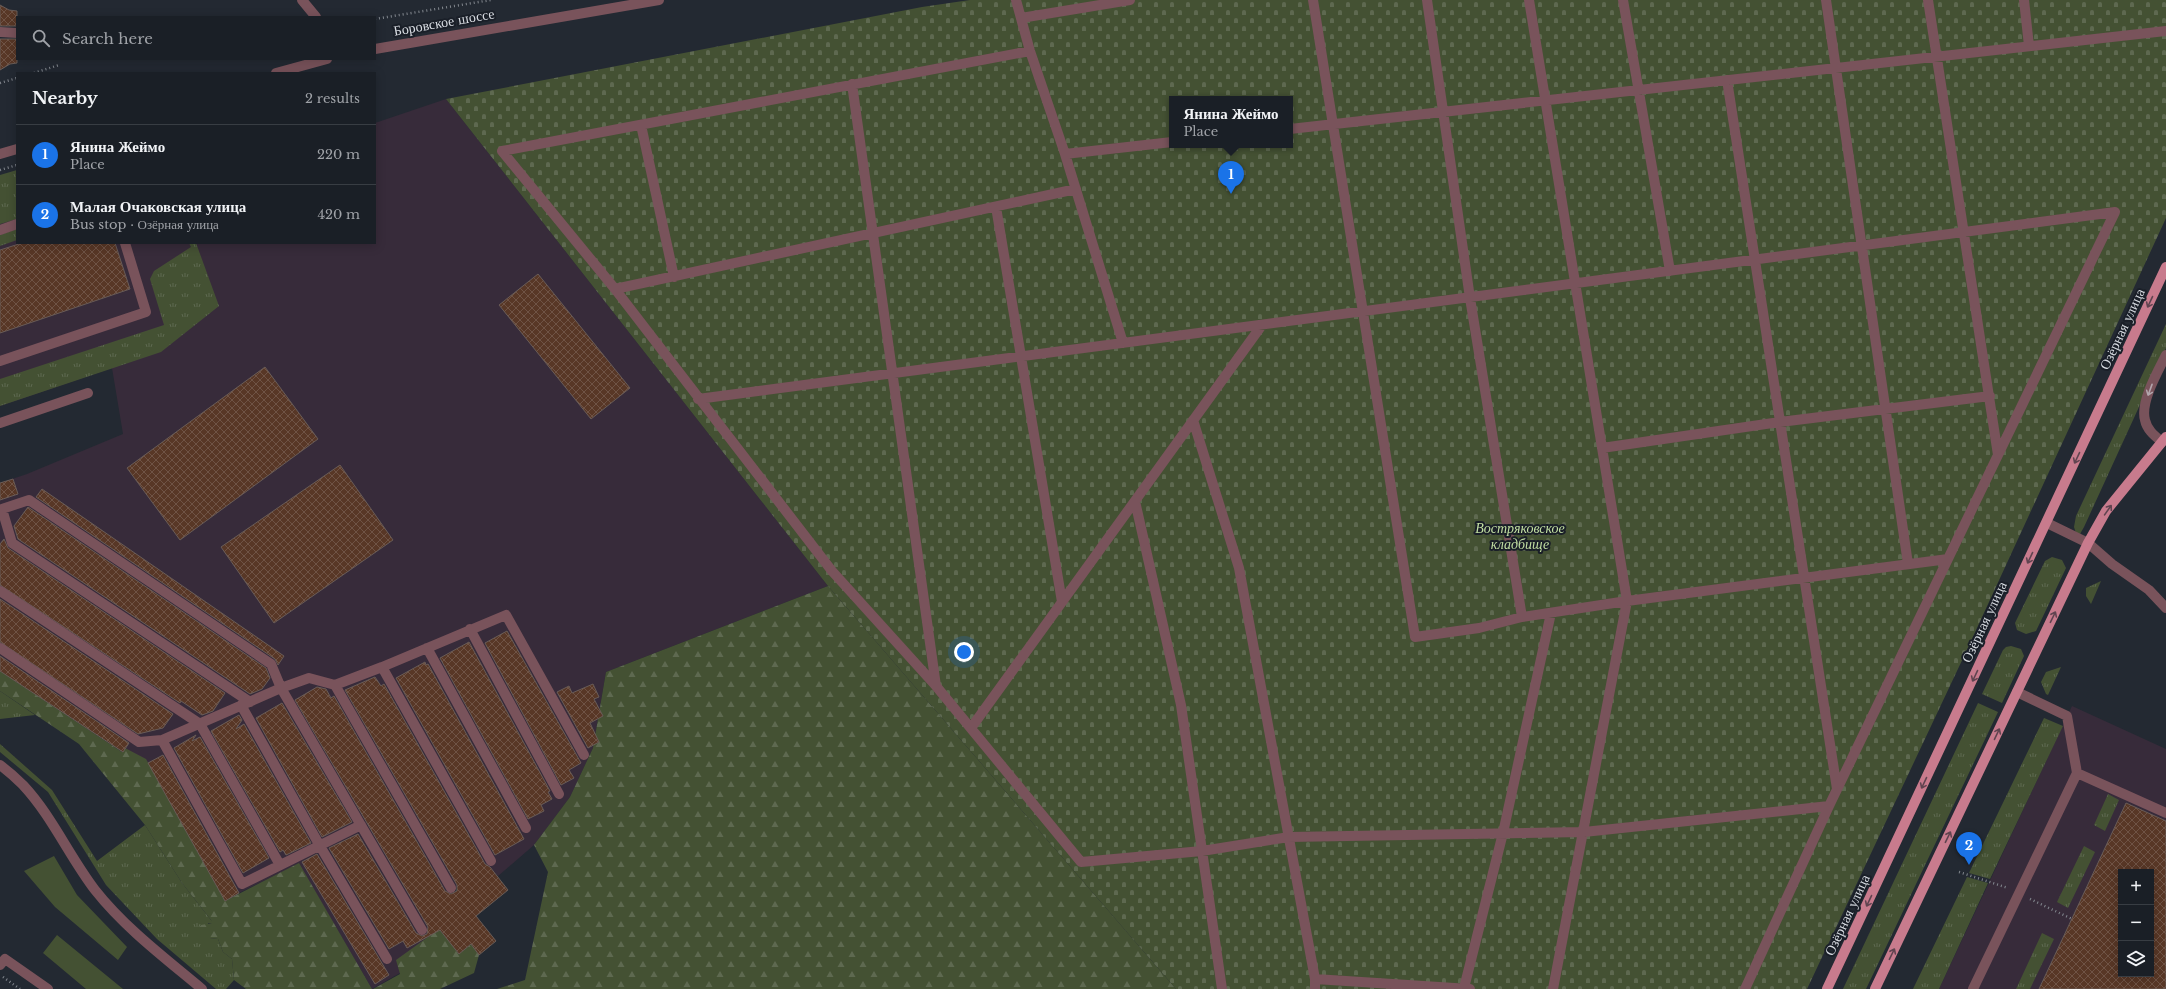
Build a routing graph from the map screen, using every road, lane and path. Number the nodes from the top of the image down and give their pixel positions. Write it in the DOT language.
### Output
graph roads {
  1 [pos="302,0"];
  2 [pos="491,0"];
  3 [pos="659,0"];
  4 [pos="1016,0"];
  5 [pos="1130,0"];
  6 [pos="1313,0"];
  7 [pos="1427,0"];
  8 [pos="1529,0"];
  9 [pos="1623,0"];
  10 [pos="1826,0"];
  11 [pos="1928,0"];
  12 [pos="2024,0"];
  13 [pos="315,16"];
  14 [pos="1021,18"];
  15 [pos="376,19"];
  16 [pos="2166,31"];
  17 [pos="0,32"];
  18 [pos="16,33"];
  19 [pos="2029,46"];
  20 [pos="376,49"];
  21 [pos="1030,51"];
  22 [pos="1937,56"];
  23 [pos="323,60"];
  24 [pos="60,65"];
  25 [pos="1836,68"];
  26 [pos="37,72"];
  27 [pos="280,72"];
  28 [pos="16,78"];
  29 [pos="1728,80"];
  30 [pos="0,84"];
  31 [pos="852,84"];
  32 [pos="1638,90"];
  33 [pos="1545,100"];
  34 [pos="1443,112"];
  35 [pos="640,124"];
  36 [pos="1332,124"];
  37 [pos="1293,129"];
  38 [pos="1169,142"];
  39 [pos="16,149"];
  40 [pos="0,154"];
  41 [pos="1065,154"];
  42 [pos="16,165"];
  43 [pos="0,170"];
  44 [pos="1076,189"];
  45 [pos="996,207"];
  46 [pos="16,224"];
  47 [pos="0,230"];
  48 [pos="1964,232"];
  49 [pos="873,233"];
  50 [pos="125,244"];
  51 [pos="1862,246"];
  52 [pos="1755,260"];
  53 [pos="2166,267"];
  54 [pos="1670,271"];
  55 [pos="674,277"];
  56 [pos="1575,284"];
  57 [pos="615,289"];
  58 [pos="1470,298"];
  59 [pos="1363,312"];
  60 [pos="1262,325"];
  61 [pos="1123,343"];
  62 [pos="2166,355"];
  63 [pos="1021,357"];
  64 [pos="0,361"];
  65 [pos="893,374"];
  66 [pos="88,393"];
  67 [pos="1990,396"];
  68 [pos="698,399"];
  69 [pos="1886,408"];
  70 [pos="1193,420"];
  71 [pos="1780,422"];
  72 [pos="0,423"];
  73 [pos="2164,440"];
  74 [pos="1602,448"];
  75 [pos="1998,455"];
  76 [pos="1135,501"];
  77 [pos="2047,523"];
  78 [pos="2088,543"];
  79 [pos="1948,559"];
  80 [pos="1908,564"];
  81 [pos="1804,578"];
  82 [pos="0,591"];
  83 [pos="1627,601"];
  84 [pos="1062,602"];
  85 [pos="2166,608"];
  86 [pos="1550,613"];
  87 [pos="1522,617"];
  88 [pos="470,630"];
  89 [pos="0,648"];
  90 [pos="427,648"];
  91 [pos="382,667"];
  92 [pos="335,685"];
  93 [pos="936,686"];
  94 [pos="282,688"];
  95 [pos="2017,692"];
  96 [pos="246,704"];
  97 [pos="200,724"];
  98 [pos="971,728"];
  99 [pos="162,740"];
  100 [pos="584,755"];
  101 [pos="0,765"];
  102 [pos="2078,773"];
  103 [pos="1837,789"];
  104 [pos="559,794"];
  105 [pos="1829,806"];
  106 [pos="2166,813"];
  107 [pos="361,826"];
  108 [pos="526,828"];
  109 [pos="1584,832"];
  110 [pos="1503,833"];
  111 [pos="1289,837"];
  112 [pos="320,846"];
  113 [pos="1202,851"];
  114 [pos="491,861"];
  115 [pos="280,865"];
  116 [pos="451,888"];
  117 [pos="422,930"];
  118 [pos="387,959"];
  119 [pos="0,965"];
  120 [pos="0,975"];
  121 [pos="1315,984"];
  122 [pos="1467,988"];
  123 [pos="20,989"];
  124 [pos="48,989"];
  125 [pos="202,989"];
  126 [pos="1222,989"];
  127 [pos="1553,989"];
  128 [pos="1745,989"];
  129 [pos="1827,989"];
  130 [pos="1875,989"];
  131 [pos="1973,989"];
  1 -- 13 [label="street"];
  2 -- 15 [label="path"];
  3 -- 20 [label="street, Боровское шоссе"];
  4 -- 14 [label="street"];
  5 -- 14 [label="street"];
  6 -- 36 [label="street"];
  7 -- 34 [label="street"];
  8 -- 33 [label="street"];
  9 -- 32 [label="street"];
  10 -- 25 [label="street"];
  11 -- 22 [label="street"];
  12 -- 19 [label="street"];
  14 -- 21 [label="street"];
  16 -- 19 [label="street"];
  17 -- 18 [label="street"];
  19 -- 22 [label="street"];
  21 -- 31 [label="street"];
  21 -- 41 [label="street"];
  22 -- 25 [label="street"];
  22 -- 48 [label="street"];
  23 -- 27 [label="street"];
  24 -- 26 [label="path"];
  25 -- 29 [label="street"];
  25 -- 51 [label="street"];
  28 -- 30 [label="path"];
  29 -- 32 [label="street"];
  29 -- 52 [label="street"];
  31 -- 35 [label="street"];
  31 -- 49 [label="street"];
  32 -- 33 [label="street"];
  32 -- 54 [label="street"];
  33 -- 34 [label="street"];
  33 -- 56 [label="street"];
  34 -- 36 [label="street"];
  34 -- 58 [label="street"];
  35 -- 55 [label="street"];
  35 -- 57 [label="street"];
  36 -- 37 [label="street"];
  36 -- 59 [label="street"];
  38 -- 41 [label="street"];
  39 -- 40 [label="street"];
  41 -- 44 [label="street"];
  42 -- 43 [label="path"];
  44 -- 45 [label="street"];
  44 -- 61 [label="street"];
  45 -- 49 [label="street"];
  45 -- 63 [label="street"];
  46 -- 47 [label="street"];
  48 -- 51 [label="street"];
  48 -- 67 [label="street"];
  48 -- 75 [label="street"];
  49 -- 55 [label="street"];
  49 -- 65 [label="street"];
  50 -- 64 [label="street"];
  51 -- 52 [label="street"];
  51 -- 69 [label="street"];
  52 -- 54 [label="street"];
  52 -- 71 [label="street"];
  53 -- 77 [label="main road, Озёрная улица, one-way"];
  54 -- 56 [label="street"];
  55 -- 57 [label="street"];
  56 -- 58 [label="street"];
  56 -- 74 [label="street"];
  57 -- 68 [label="street"];
  58 -- 59 [label="street"];
  58 -- 87 [label="street"];
  59 -- 60 [label="street"];
  59 -- 87 [label="street"];
  60 -- 61 [label="street"];
  60 -- 70 [label="street"];
  61 -- 63 [label="street"];
  62 -- 73 [label="street, one-way"];
  63 -- 65 [label="street"];
  63 -- 84 [label="street"];
  65 -- 68 [label="street"];
  65 -- 93 [label="street"];
  66 -- 72 [label="street"];
  67 -- 69 [label="street"];
  67 -- 75 [label="street"];
  68 -- 93 [label="street"];
  69 -- 71 [label="street"];
  69 -- 80 [label="street"];
  70 -- 76 [label="street"];
  70 -- 111 [label="street"];
  71 -- 74 [label="street"];
  71 -- 81 [label="street"];
  78 -- 73 [label="main road, one-way"];
  74 -- 83 [label="street"];
  75 -- 79 [label="street"];
  76 -- 84 [label="street"];
  76 -- 113 [label="street"];
  77 -- 78 [label="street"];
  77 -- 129 [label="main road, Озёрная улица, one-way"];
  78 -- 85 [label="street"];
  95 -- 78 [label="main road, one-way"];
  79 -- 80 [label="street"];
  79 -- 103 [label="street"];
  80 -- 81 [label="street"];
  81 -- 83 [label="street"];
  81 -- 103 [label="street"];
  82 -- 97 [label="street"];
  83 -- 86 [label="street"];
  83 -- 109 [label="street"];
  84 -- 98 [label="street"];
  86 -- 87 [label="street"];
  86 -- 110 [label="street"];
  88 -- 90 [label="street"];
  88 -- 100 [label="street"];
  88 -- 104 [label="street"];
  89 -- 99 [label="street"];
  90 -- 91 [label="street"];
  90 -- 108 [label="street"];
  91 -- 92 [label="street"];
  91 -- 114 [label="street"];
  92 -- 94 [label="street"];
  92 -- 116 [label="street"];
  93 -- 98 [label="street"];
  94 -- 96 [label="street"];
  94 -- 96 [label="street"];
  94 -- 107 [label="street"];
  95 -- 102 [label="street"];
  130 -- 95 [label="main road, one-way"];
  96 -- 97 [label="street"];
  96 -- 112 [label="street"];
  97 -- 99 [label="street"];
  97 -- 115 [label="street"];
  98 -- 113 [label="street"];
  99 -- 115 [label="street"];
  101 -- 125 [label="street"];
  102 -- 106 [label="street"];
  102 -- 131 [label="street"];
  103 -- 105 [label="street"];
  105 -- 109 [label="street"];
  105 -- 128 [label="street"];
  107 -- 112 [label="street"];
  107 -- 117 [label="street"];
  109 -- 110 [label="street"];
  109 -- 127 [label="street"];
  110 -- 111 [label="street"];
  110 -- 122 [label="street"];
  111 -- 113 [label="street"];
  111 -- 121 [label="street"];
  112 -- 115 [label="street"];
  112 -- 118 [label="street"];
  113 -- 126 [label="street"];
  119 -- 124 [label="street"];
  120 -- 123 [label="path"];
  121 -- 122 [label="street"];
}
